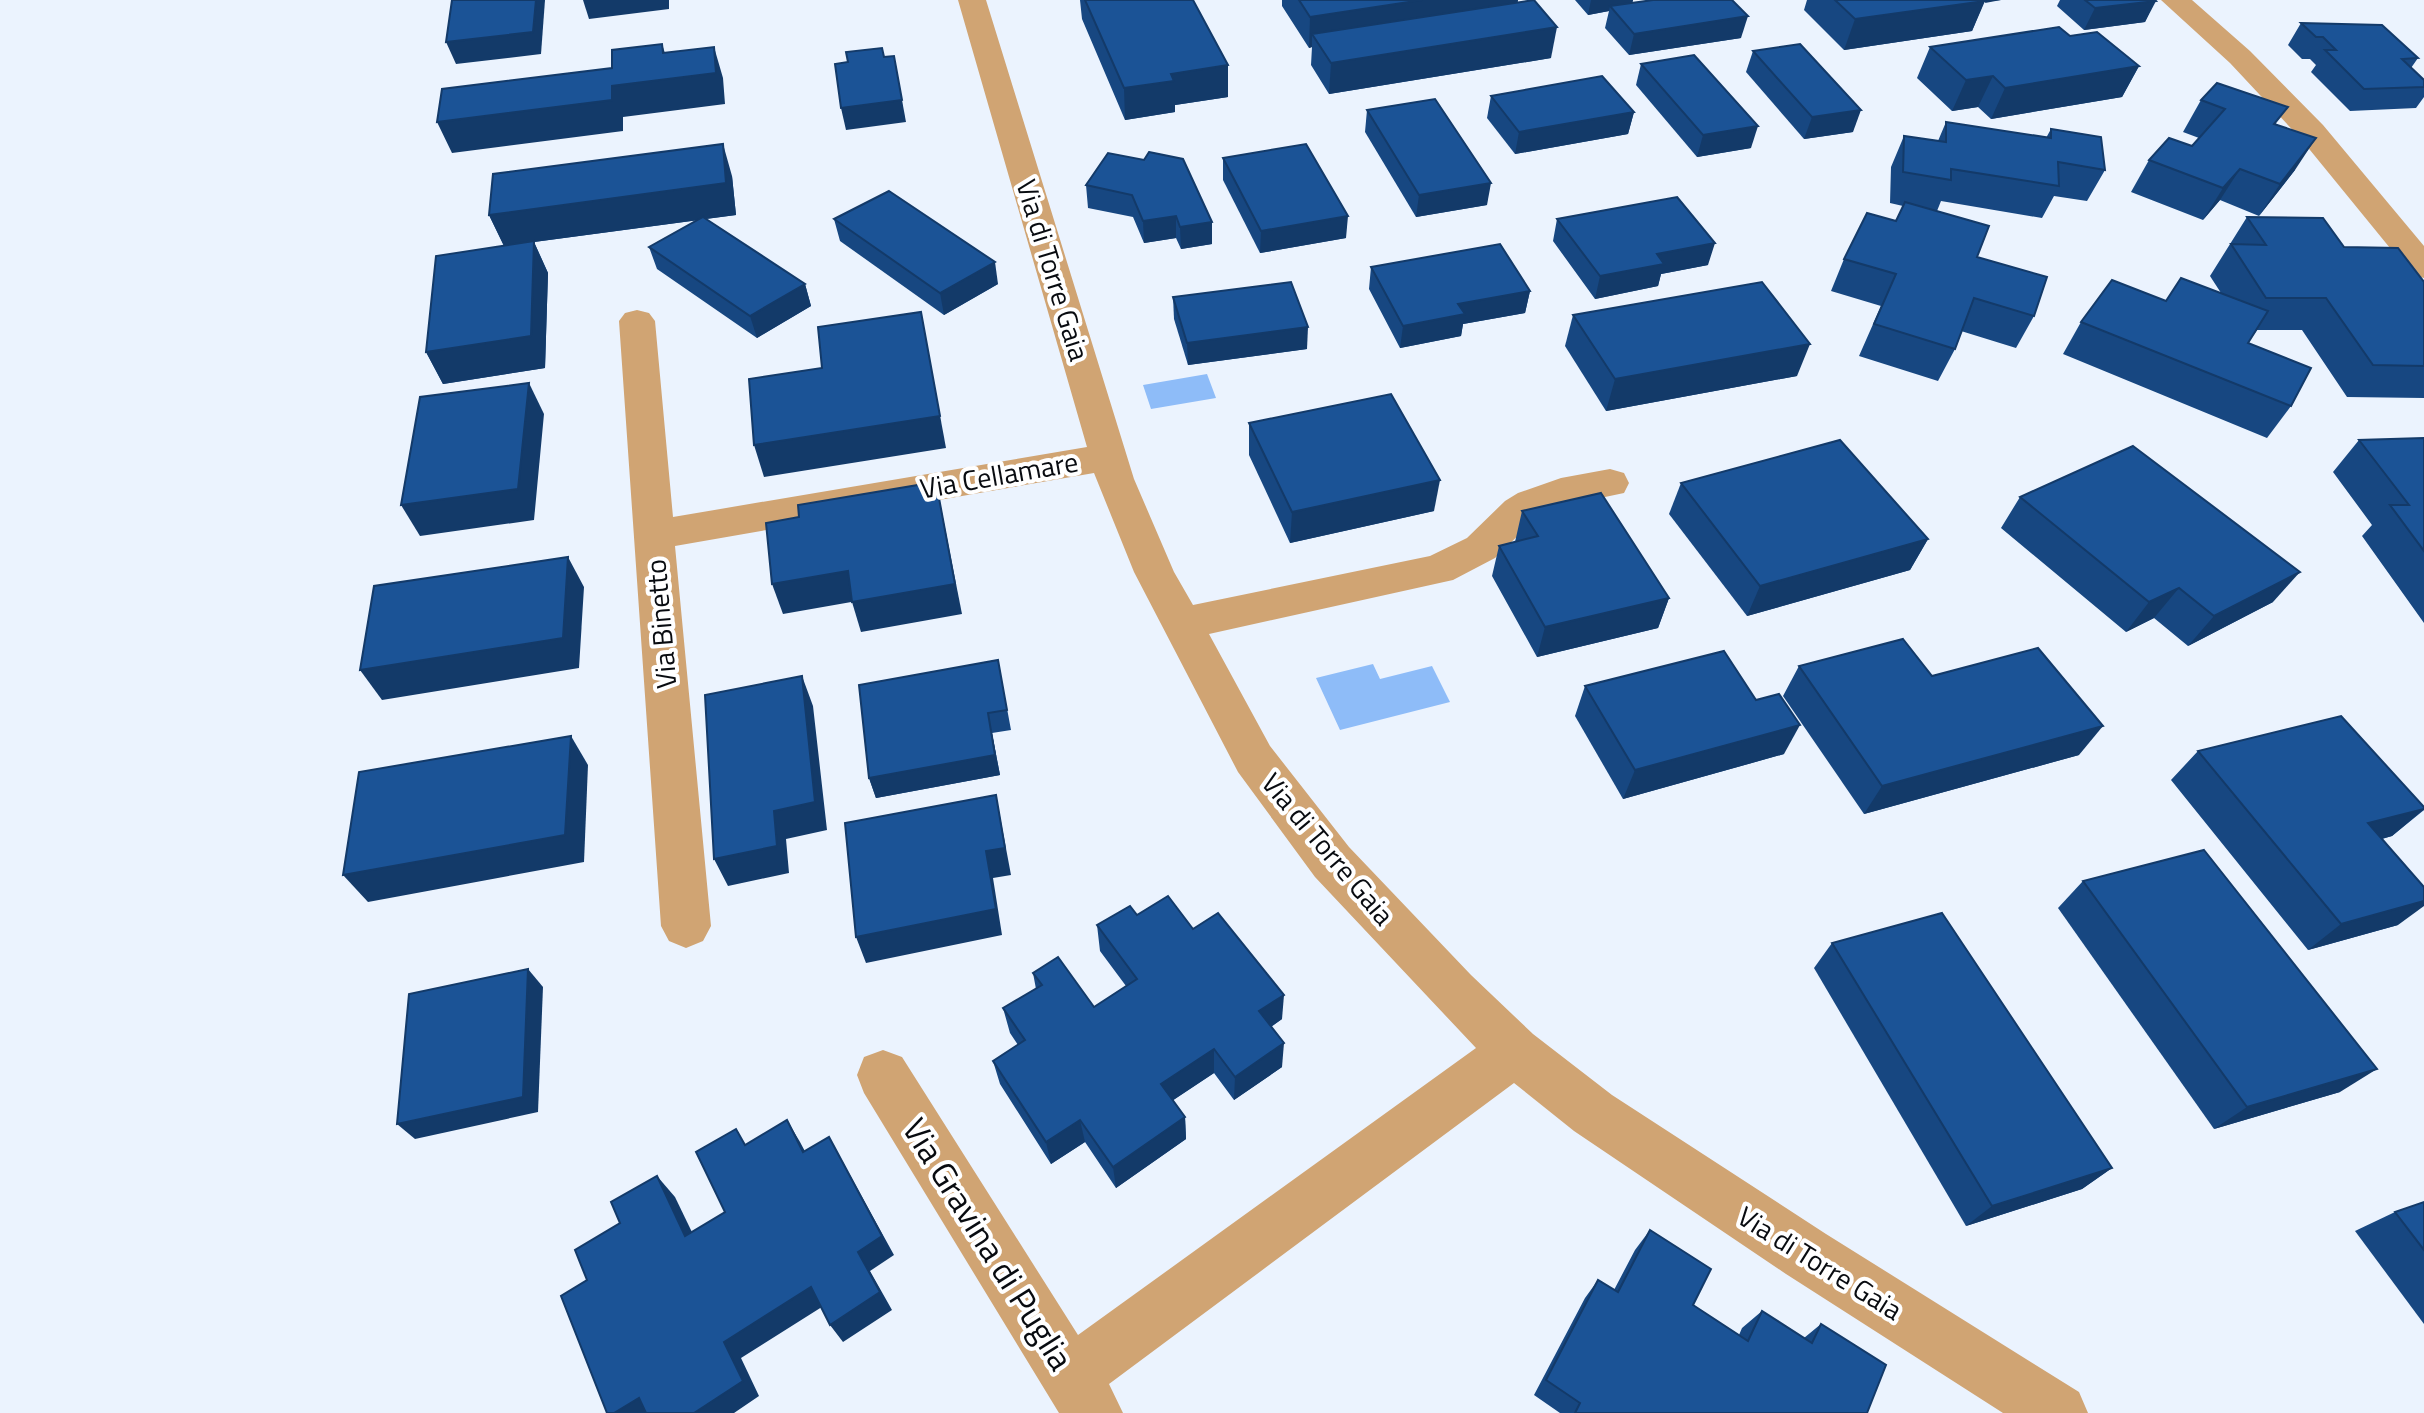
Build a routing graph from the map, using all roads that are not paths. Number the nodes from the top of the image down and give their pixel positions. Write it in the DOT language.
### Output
graph roads {
  1 [pos="972,0"];
  2 [pos="2175,0"];
  3 [pos="2421,262"];
  4 [pos="637,321"];
  5 [pos="1108,457"];
  6 [pos="1610,483"];
  7 [pos="654,535"];
  8 [pos="1181,624"];
  9 [pos="686,926"];
  10 [pos="1515,1051"];
  11 [pos="883,1075"];
  12 [pos="1082,1395"];
  13 [pos="2058,1413"];
  1 -- 5 [label="street, Via di Torre Gaia"];
  2 -- 3 [label="street"];
  4 -- 7 [label="street, Via Binetto"];
  5 -- 7 [label="street, Via Cellamare"];
  5 -- 8 [label="street, Via di Torre Gaia"];
  6 -- 8 [label="street"];
  7 -- 9 [label="street, Via Binetto"];
  8 -- 10 [label="street, Via di Torre Gaia"];
  10 -- 12 [label="street"];
  10 -- 13 [label="street, Via di Torre Gaia"];
  11 -- 12 [label="street, Via Gravina di Puglia"];
}
